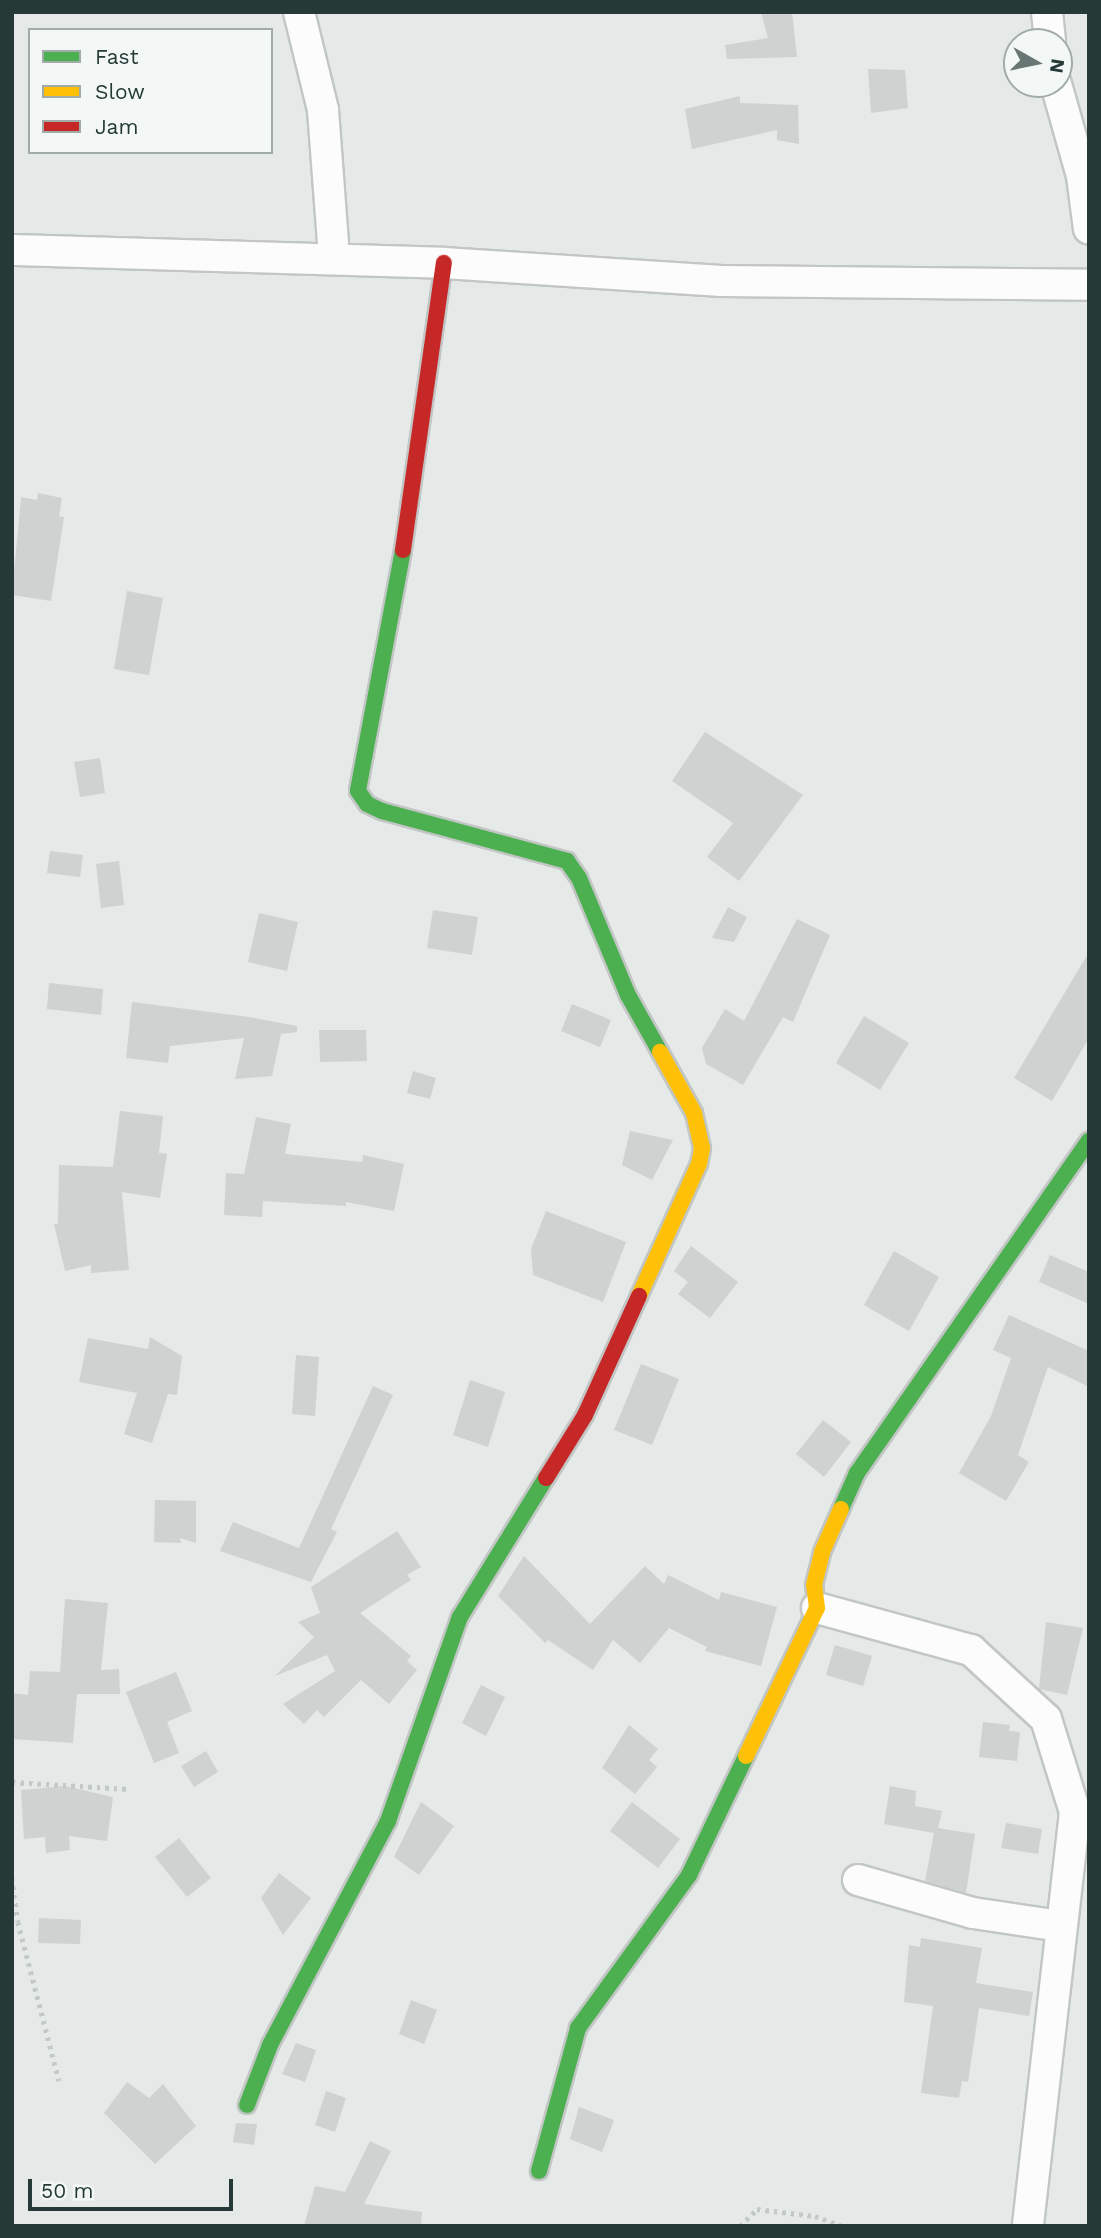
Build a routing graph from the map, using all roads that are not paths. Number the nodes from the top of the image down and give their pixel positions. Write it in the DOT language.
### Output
graph roads {
  1 [pos="299,12"];
  2 [pos="1060,98"];
  3 [pos="1089,229"];
  4 [pos="333,244"];
  5 [pos="12,250"];
  6 [pos="444,263"];
  7 [pos="1089,285"];
  8 [pos="1089,1141"];
  9 [pos="817,1608"];
  10 [pos="858,1880"];
  11 [pos="1060,1926"];
  12 [pos="247,2105"];
  13 [pos="539,2171"];
  14 [pos="1028,2226"];
  1 -- 4 [label="street"];
  2 -- 3 [label="street"];
  5 -- 6 [label="street"];
  6 -- 7 [label="street"];
  6 -- 12 [label="street"];
  8 -- 9 [label="street"];
  9 -- 11 [label="street"];
  9 -- 13 [label="street"];
  10 -- 11 [label="street"];
  11 -- 14 [label="street"];
}
